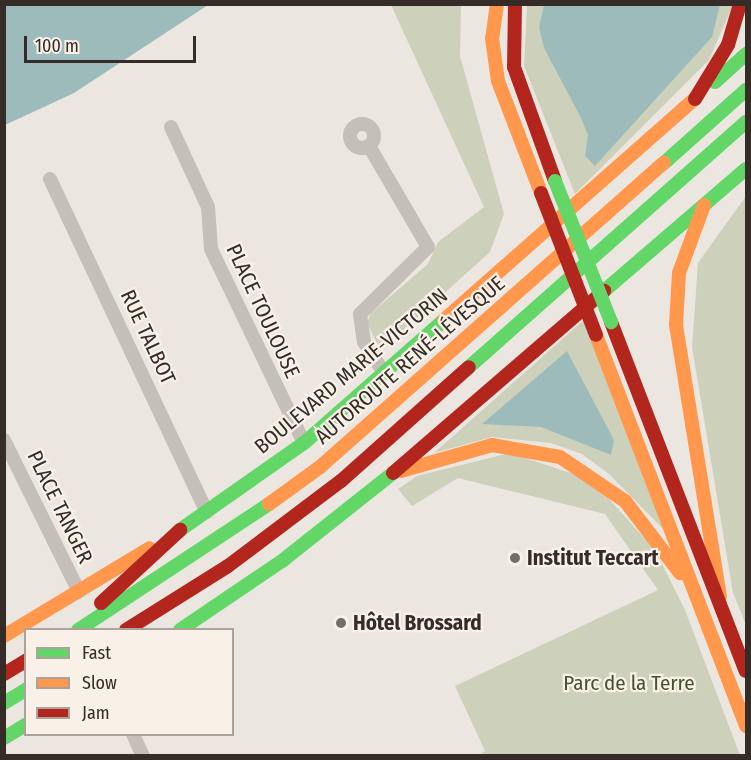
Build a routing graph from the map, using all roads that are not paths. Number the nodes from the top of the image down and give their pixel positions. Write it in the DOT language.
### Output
graph roads {
  1 [pos="497,4"];
  2 [pos="515,4"];
  3 [pos="740,4"];
  4 [pos="747,54"];
  5 [pos="747,90"];
  6 [pos="695,99"];
  7 [pos="747,122"];
  8 [pos="171,127"];
  9 [pos="369,146"];
  10 [pos="747,169"];
  11 [pos="50,179"];
  12 [pos="704,205"];
  13 [pos="384,373"];
  14 [pos="4,440"];
  15 [pos="304,443"];
  16 [pos="393,473"];
  17 [pos="207,512"];
  18 [pos="180,530"];
  19 [pos="79,592"];
  20 [pos="694,594"];
  21 [pos="720,596"];
  22 [pos="74,628"];
  23 [pos="81,628"];
  24 [pos="129,628"];
  25 [pos="183,628"];
  26 [pos="4,636"];
  27 [pos="24,662"];
  28 [pos="747,671"];
  29 [pos="4,674"];
  30 [pos="24,691"];
  31 [pos="4,703"];
  32 [pos="24,726"];
  33 [pos="747,726"];
  34 [pos="133,736"];
  35 [pos="4,738"];
  36 [pos="143,756"];
  1 -- 20 [label="main road, bridge"];
  2 -- 21 [label="main road, bridge"];
  3 -- 6 [label="main road"];
  4 -- 6 [label="main road, BOULEVARD MARIE-VICTORIN"];
  5 -- 23 [label="main road, AUTOROUTE RENÉ-LÉVESQUE"];
  6 -- 13 [label="main road, BOULEVARD MARIE-VICTORIN"];
  7 -- 24 [label="main road"];
  8 -- 15 [label="street, PLACE TOULOUSE"];
  9 -- 13 [label="street"];
  10 -- 12 [label="main road"];
  11 -- 17 [label="street, RUE TALBOT"];
  12 -- 16 [label="main road"];
  12 -- 21 [label="main road"];
  13 -- 15 [label="main road, BOULEVARD MARIE-VICTORIN"];
  14 -- 19 [label="street, PLACE TANGER"];
  15 -- 17 [label="main road, BOULEVARD MARIE-VICTORIN"];
  16 -- 20 [label="main road"];
  16 -- 25 [label="main road"];
  17 -- 18 [label="main road, BOULEVARD MARIE-VICTORIN"];
  18 -- 19 [label="main road, BOULEVARD MARIE-VICTORIN"];
  18 -- 22 [label="main road"];
  19 -- 26 [label="main road, BOULEVARD MARIE-VICTORIN"];
  20 -- 33 [label="main road"];
  21 -- 28 [label="main road"];
  27 -- 29 [label="main road"];
  30 -- 31 [label="main road"];
  32 -- 35 [label="main road"];
  34 -- 36 [label="street"];
}
